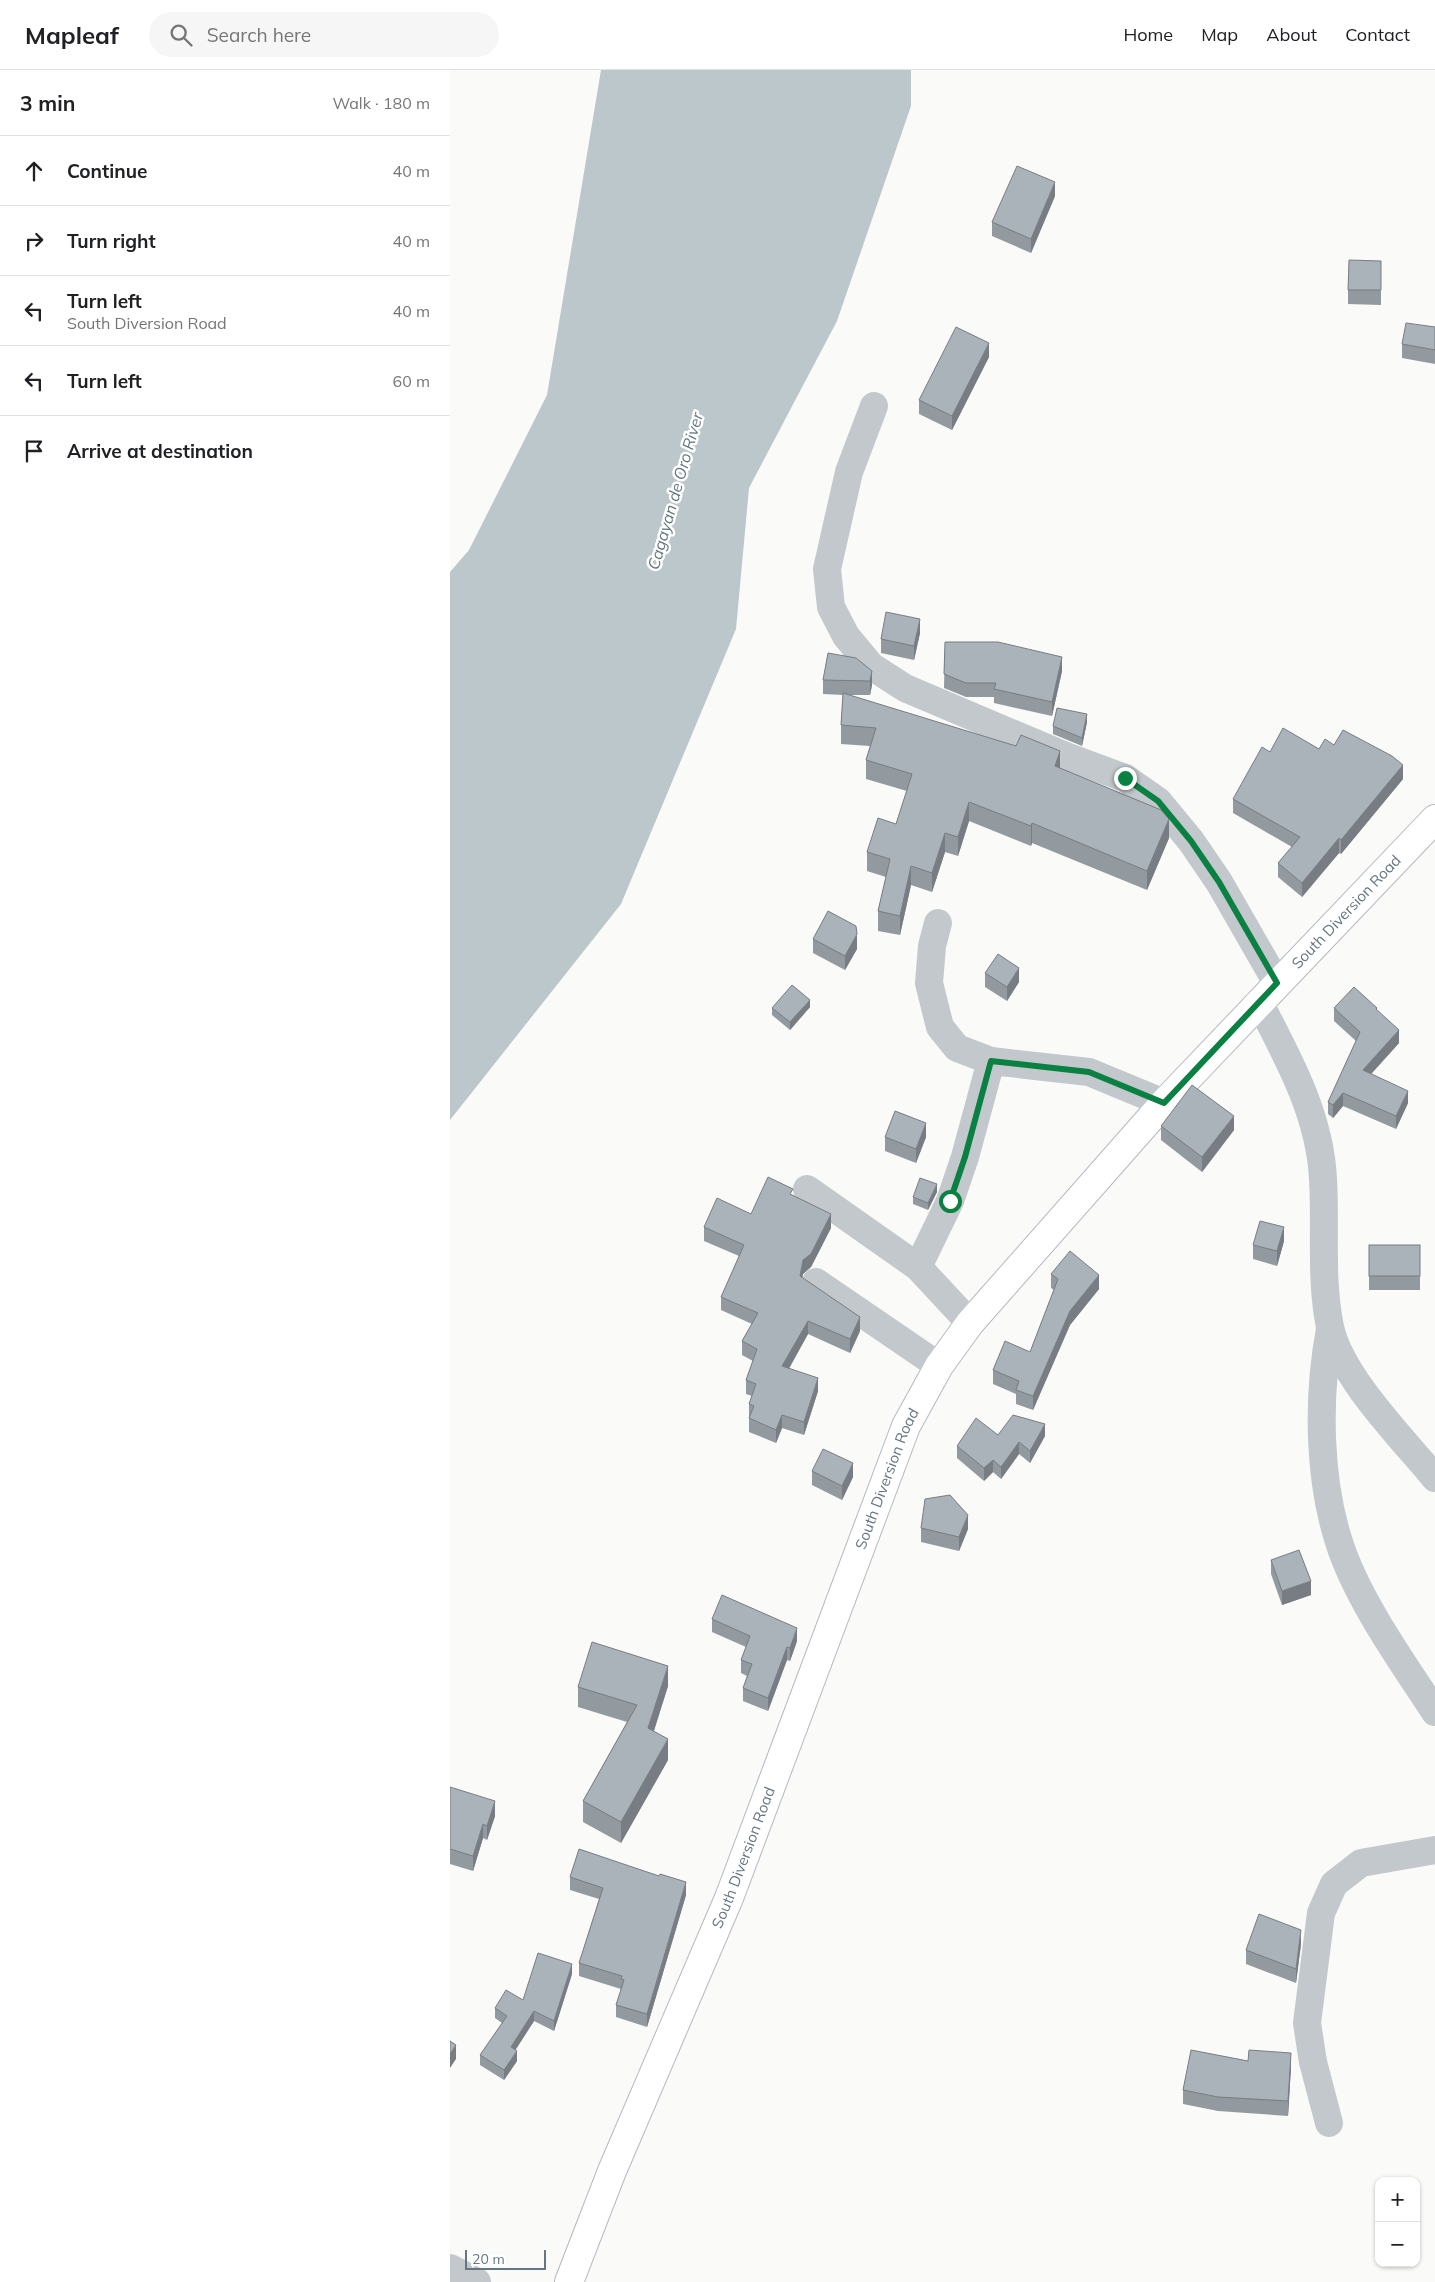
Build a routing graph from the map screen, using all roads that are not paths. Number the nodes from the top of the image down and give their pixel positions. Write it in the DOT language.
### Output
graph roads {
  1 [pos="874,406"];
  2 [pos="1435,819"];
  3 [pos="938,923"];
  4 [pos="1277,983"];
  5 [pos="1259,1002"];
  6 [pos="991,1061"];
  7 [pos="1164,1103"];
  8 [pos="807,1189"];
  9 [pos="918,1267"];
  10 [pos="816,1282"];
  11 [pos="970,1323"];
  12 [pos="1330,1327"];
  13 [pos="939,1366"];
  14 [pos="1435,1478"];
  15 [pos="1435,1712"];
  16 [pos="1435,1850"];
  17 [pos="1329,2123"];
  18 [pos="450,2268"];
  19 [pos="477,2282"];
  20 [pos="570,2282"];
  1 -- 4 [label="street"];
  2 -- 4 [label="main road, South Diversion Road"];
  3 -- 6 [label="street"];
  4 -- 5 [label="main road, South Diversion Road"];
  5 -- 7 [label="main road, South Diversion Road"];
  5 -- 12 [label="street"];
  6 -- 7 [label="street"];
  6 -- 9 [label="street"];
  7 -- 11 [label="main road, South Diversion Road"];
  8 -- 9 [label="street"];
  9 -- 11 [label="street"];
  10 -- 13 [label="street"];
  11 -- 13 [label="main road, South Diversion Road"];
  12 -- 14 [label="street"];
  12 -- 15 [label="street"];
  13 -- 20 [label="main road, South Diversion Road"];
  16 -- 17 [label="street"];
  18 -- 19 [label="street"];
}
